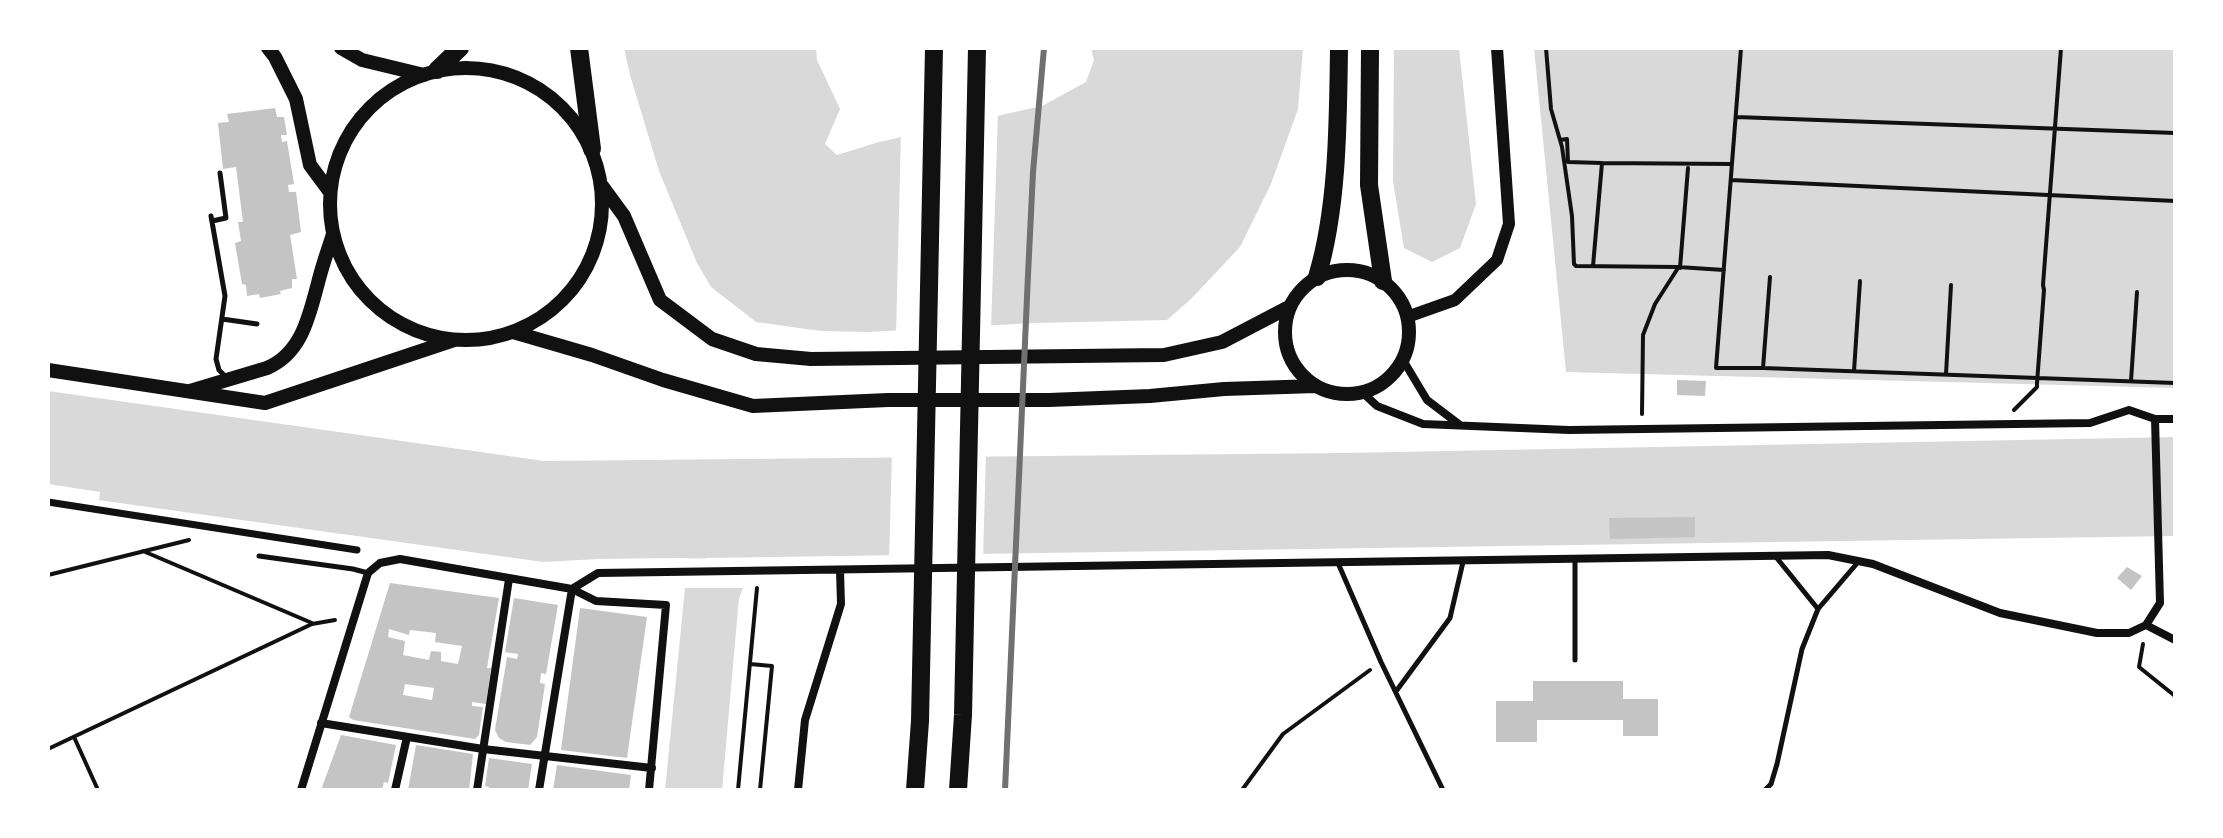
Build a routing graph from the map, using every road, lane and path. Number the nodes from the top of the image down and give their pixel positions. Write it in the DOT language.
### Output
graph roads {
  1 [pos="268,48"];
  2 [pos="341,48"];
  3 [pos="460,48"];
  4 [pos="579,48"];
  5 [pos="934,48"];
  6 [pos="977,48"];
  7 [pos="1339,48"];
  8 [pos="1370,48"];
  9 [pos="1497,48"];
  10 [pos="1546,48"];
  11 [pos="1741,48"];
  12 [pos="2061,48"];
  13 [pos="431,73"];
  14 [pos="1736,117"];
  15 [pos="2055,129"];
  16 [pos="2175,133"];
  17 [pos="1560,140"];
  18 [pos="592,149"];
  19 [pos="1602,163"];
  20 [pos="1732,164"];
  21 [pos="1688,168"];
  22 [pos="220,173"];
  23 [pos="1731,180"];
  24 [pos="602,186"];
  25 [pos="330,192"];
  26 [pos="2051,195"];
  27 [pos="2175,201"];
  28 [pos="333,234"];
  29 [pos="1593,266"];
  30 [pos="1679,268"];
  31 [pos="1724,270"];
  32 [pos="1317,277"];
  33 [pos="1770,277"];
  34 [pos="1383,281"];
  35 [pos="1860,281"];
  36 [pos="1951,285"];
  37 [pos="2137,292"];
  38 [pos="1289,307"];
  39 [pos="1407,317"];
  40 [pos="222,319"];
  41 [pos="257,324"];
  42 [pos="513,332"];
  43 [pos="455,340"];
  44 [pos="1403,360"];
  45 [pos="1763,368"];
  46 [pos="48,370"];
  47 [pos="1854,371"];
  48 [pos="1946,374"];
  49 [pos="228,380"];
  50 [pos="2038,380"];
  51 [pos="2131,381"];
  52 [pos="2175,383"];
  53 [pos="1316,386"];
  54 [pos="186,393"];
  55 [pos="1363,393"];
  56 [pos="1642,416"];
  57 [pos="2007,417"];
  58 [pos="2155,419"];
  59 [pos="2175,419"];
  60 [pos="1460,425"];
  61 [pos="48,502"];
  62 [pos="201,527"];
  63 [pos="357,550"];
  64 [pos="143,551"];
  65 [pos="259,556"];
  66 [pos="1775,556"];
  67 [pos="1575,559"];
  68 [pos="1859,561"];
  69 [pos="1338,562"];
  70 [pos="1463,562"];
  71 [pos="840,570"];
  72 [pos="368,573"];
  73 [pos="48,575"];
  74 [pos="509,579"];
  75 [pos="757,588"];
  76 [pos="572,589"];
  77 [pos="1818,609"];
  78 [pos="335,620"];
  79 [pos="314,623"];
  80 [pos="2146,625"];
  81 [pos="2175,640"];
  82 [pos="1575,660"];
  83 [pos="1381,662"];
  84 [pos="750,664"];
  85 [pos="1396,690"];
  86 [pos="2175,696"];
  87 [pos="321,723"];
  88 [pos="74,737"];
  89 [pos="407,737"];
  90 [pos="48,749"];
  91 [pos="483,749"];
  92 [pos="545,755"];
  93 [pos="652,768"];
  94 [pos="98,790"];
  95 [pos="301,790"];
  96 [pos="395,790"];
  97 [pos="477,790"];
  98 [pos="539,790"];
  99 [pos="649,790"];
  100 [pos="738,790"];
  101 [pos="760,790"];
  102 [pos="798,790"];
  103 [pos="915,790"];
  104 [pos="958,790"];
  105 [pos="1242,790"];
  106 [pos="1443,790"];
  107 [pos="1765,790"];
  1 -- 25 [label="main road"];
  2 -- 13 [label="main road"];
  3 -- 13 [label="highway"];
  4 -- 18 [label="highway"];
  5 -- 103 [label="highway"];
  6 -- 104 [label="highway"];
  7 -- 32 [label="highway"];
  8 -- 34 [label="highway"];
  9 -- 39 [label="street"];
  10 -- 17 [label="path"];
  11 -- 14 [label="path"];
  12 -- 15 [label="path"];
  13 -- 18 [label="main road"];
  13 -- 25 [label="main road"];
  14 -- 15 [label="path"];
  14 -- 20 [label="path"];
  15 -- 16 [label="path"];
  15 -- 26 [label="path"];
  17 -- 19 [label="path"];
  17 -- 29 [label="path"];
  18 -- 24 [label="main road"];
  19 -- 20 [label="path"];
  19 -- 29 [label="path"];
  20 -- 23 [label="path"];
  21 -- 30 [label="path"];
  22 -- 40 [label="lane"];
  23 -- 26 [label="path"];
  23 -- 31 [label="path"];
  24 -- 38 [label="main road"];
  24 -- 42 [label="main road"];
  25 -- 28 [label="main road"];
  26 -- 27 [label="path"];
  26 -- 50 [label="path"];
  28 -- 43 [label="main road"];
  28 -- 49 [label="main road"];
  29 -- 30 [label="path"];
  30 -- 31 [label="path"];
  30 -- 56 [label="path"];
  31 -- 45 [label="path"];
  32 -- 34 [label="main road"];
  32 -- 38 [label="main road"];
  33 -- 45 [label="path"];
  34 -- 39 [label="main road"];
  35 -- 47 [label="path"];
  36 -- 48 [label="path"];
  37 -- 51 [label="path"];
  38 -- 53 [label="main road"];
  39 -- 44 [label="main road"];
  40 -- 41 [label="lane"];
  40 -- 49 [label="lane"];
  42 -- 43 [label="main road"];
  42 -- 53 [label="main road"];
  43 -- 54 [label="main road"];
  44 -- 55 [label="main road"];
  44 -- 60 [label="street"];
  45 -- 47 [label="path"];
  46 -- 54 [label="main road"];
  47 -- 48 [label="path"];
  48 -- 50 [label="path"];
  49 -- 54 [label="main road"];
  50 -- 51 [label="path"];
  50 -- 57 [label="path"];
  51 -- 52 [label="path"];
  53 -- 55 [label="main road"];
  55 -- 60 [label="street"];
  58 -- 59 [label="street"];
  58 -- 60 [label="street"];
  58 -- 80 [label="street"];
  61 -- 62 [label="street"];
  62 -- 63 [label="street"];
  62 -- 64 [label="path"];
  64 -- 73 [label="path"];
  64 -- 79 [label="path"];
  65 -- 72 [label="lane"];
  66 -- 67 [label="street"];
  66 -- 68 [label="street"];
  66 -- 77 [label="lane"];
  67 -- 70 [label="street"];
  67 -- 82 [label="lane"];
  68 -- 77 [label="lane"];
  68 -- 80 [label="street"];
  69 -- 70 [label="street"];
  69 -- 71 [label="street"];
  69 -- 83 [label="lane"];
  70 -- 85 [label="lane"];
  71 -- 76 [label="street"];
  71 -- 102 [label="street"];
  72 -- 74 [label="street"];
  72 -- 87 [label="street"];
  74 -- 76 [label="street"];
  74 -- 91 [label="street"];
  75 -- 84 [label="path"];
  76 -- 92 [label="street"];
  76 -- 93 [label="street"];
  77 -- 107 [label="lane"];
  78 -- 79 [label="path"];
  79 -- 88 [label="path"];
  80 -- 81 [label="street"];
  80 -- 86 [label="path"];
  83 -- 85 [label="lane"];
  83 -- 105 [label="path"];
  84 -- 100 [label="path"];
  84 -- 101 [label="path"];
  85 -- 106 [label="lane"];
  87 -- 89 [label="street"];
  87 -- 95 [label="street"];
  88 -- 90 [label="path"];
  88 -- 94 [label="path"];
  89 -- 91 [label="street"];
  89 -- 96 [label="street"];
  91 -- 92 [label="street"];
  91 -- 97 [label="street"];
  92 -- 93 [label="street"];
  92 -- 98 [label="street"];
  93 -- 99 [label="street"];
}
